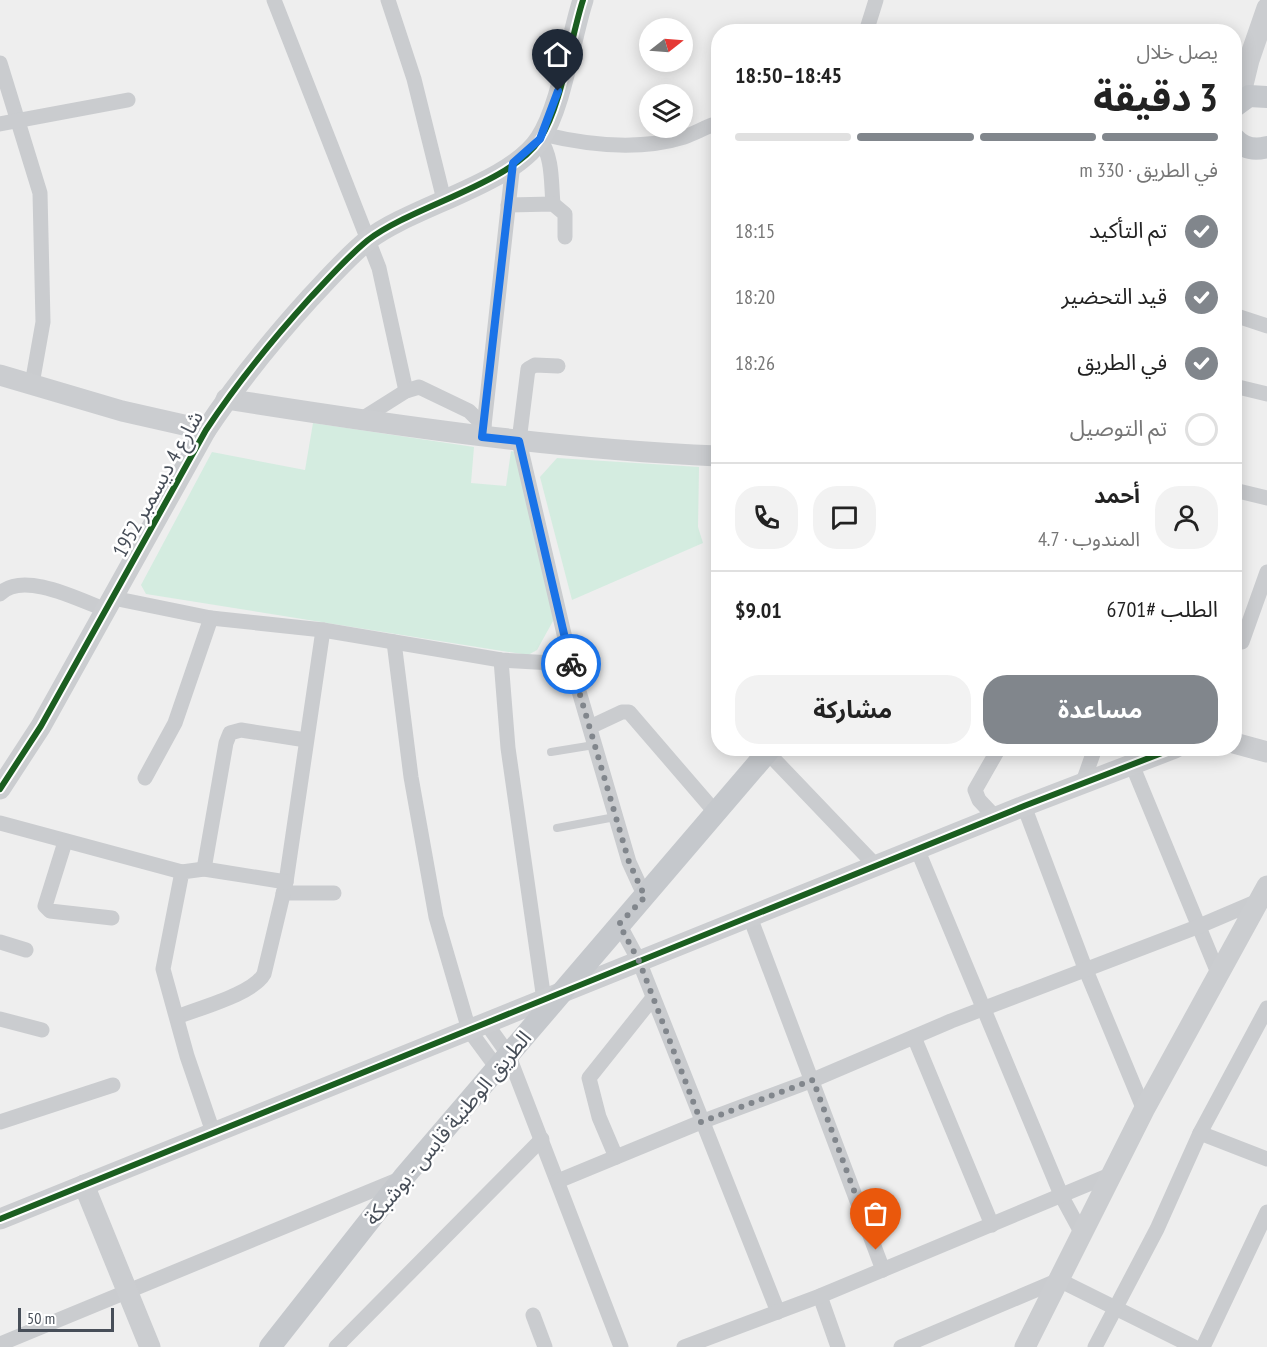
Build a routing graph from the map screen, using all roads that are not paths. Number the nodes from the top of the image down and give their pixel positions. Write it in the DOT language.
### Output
graph roads {
  1 [pos="274,0"];
  2 [pos="388,0"];
  3 [pos="583,0"];
  4 [pos="876,0"];
  5 [pos="1260,0"];
  6 [pos="1267,6"];
  7 [pos="868,24"];
  8 [pos="1267,42"];
  9 [pos="0,63"];
  10 [pos="128,100"];
  11 [pos="1250,100"];
  12 [pos="18,122"];
  13 [pos="0,124"];
  14 [pos="711,126"];
  15 [pos="541,136"];
  16 [pos="1242,144"];
  17 [pos="1263,148"];
  18 [pos="1242,159"];
  19 [pos="513,163"];
  20 [pos="444,200"];
  21 [pos="553,204"];
  22 [pos="508,205"];
  23 [pos="565,237"];
  24 [pos="368,240"];
  25 [pos="1242,318"];
  26 [pos="1267,326"];
  27 [pos="558,366"];
  28 [pos="0,375"];
  29 [pos="32,384"];
  30 [pos="1242,388"];
  31 [pos="406,391"];
  32 [pos="1267,394"];
  33 [pos="226,399"];
  34 [pos="360,420"];
  35 [pos="206,430"];
  36 [pos="483,431"];
  37 [pos="519,441"];
  38 [pos="711,456"];
  39 [pos="1242,492"];
  40 [pos="1267,498"];
  41 [pos="1267,572"];
  42 [pos="0,593"];
  43 [pos="1262,603"];
  44 [pos="110,604"];
  45 [pos="211,618"];
  46 [pos="323,630"];
  47 [pos="394,642"];
  48 [pos="1242,642"];
  49 [pos="567,644"];
  50 [pos="501,660"];
  51 [pos="546,664"];
  52 [pos="571,664"];
  53 [pos="590,728"];
  54 [pos="306,740"];
  55 [pos="594,745"];
  56 [pos="1242,745"];
  57 [pos="551,752"];
  58 [pos="1267,752"];
  59 [pos="765,756"];
  60 [pos="774,756"];
  61 [pos="994,756"];
  62 [pos="1092,756"];
  63 [pos="1157,756"];
  64 [pos="1133,767"];
  65 [pos="145,778"];
  66 [pos="1082,785"];
  67 [pos="0,789"];
  68 [pos="1024,807"];
  69 [pos="716,813"];
  70 [pos="615,816"];
  71 [pos="996,818"];
  72 [pos="0,823"];
  73 [pos="557,828"];
  74 [pos="65,842"];
  75 [pos="918,851"];
  76 [pos="877,867"];
  77 [pos="204,869"];
  78 [pos="182,872"];
  79 [pos="285,887"];
  80 [pos="334,893"];
  81 [pos="1263,893"];
  82 [pos="645,897"];
  83 [pos="750,917"];
  84 [pos="112,918"];
  85 [pos="619,924"];
  86 [pos="1197,927"];
  87 [pos="0,942"];
  88 [pos="26,950"];
  89 [pos="639,961"];
  90 [pos="1086,968"];
  91 [pos="1218,973"];
  92 [pos="554,995"];
  93 [pos="652,999"];
  94 [pos="1267,1008"];
  95 [pos="983,1009"];
  96 [pos="177,1017"];
  97 [pos="0,1019"];
  98 [pos="478,1026"];
  99 [pos="42,1030"];
  100 [pos="914,1037"];
  101 [pos="502,1061"];
  102 [pos="813,1080"];
  103 [pos="113,1085"];
  104 [pos="1144,1110"];
  105 [pos="0,1122"];
  106 [pos="701,1122"];
  107 [pos="213,1132"];
  108 [pos="1200,1133"];
  109 [pos="542,1139"];
  110 [pos="616,1157"];
  111 [pos="1267,1159"];
  112 [pos="1110,1175"];
  113 [pos="403,1178"];
  114 [pos="558,1181"];
  115 [pos="84,1185"];
  116 [pos="1062,1197"];
  117 [pos="1267,1214"];
  118 [pos="0,1219"];
  119 [pos="992,1225"];
  120 [pos="1081,1232"];
  121 [pos="883,1270"];
  122 [pos="1059,1280"];
  123 [pos="127,1293"];
  124 [pos="820,1296"];
  125 [pos="1115,1308"];
  126 [pos="778,1312"];
  127 [pos="533,1315"];
  128 [pos="0,1344"];
  129 [pos="150,1347"];
  130 [pos="270,1347"];
  131 [pos="336,1347"];
  132 [pos="545,1347"];
  133 [pos="621,1347"];
  134 [pos="684,1347"];
  135 [pos="838,1347"];
  136 [pos="901,1347"];
  137 [pos="1025,1347"];
  138 [pos="1095,1347"];
  139 [pos="1194,1347"];
  140 [pos="1203,1347"];
  1 -- 24 [label="street"];
  2 -- 20 [label="street"];
  3 -- 15 [label="street, شارع 4 ديسمبر 1952"];
  4 -- 7 [label="street"];
  5 -- 6 [label="street"];
  6 -- 11 [label="street"];
  8 -- 11 [label="street"];
  9 -- 12 [label="street"];
  10 -- 12 [label="street"];
  12 -- 13 [label="street"];
  12 -- 29 [label="street"];
  14 -- 15 [label="street"];
  15 -- 19 [label="street, شارع 4 ديسمبر 1952"];
  15 -- 21 [label="street"];
  16 -- 17 [label="main road"];
  17 -- 18 [label="main road"];
  19 -- 20 [label="street, شارع 4 ديسمبر 1952"];
  19 -- 22 [label="street"];
  20 -- 24 [label="street, شارع 4 ديسمبر 1952"];
  21 -- 22 [label="street"];
  21 -- 23 [label="street"];
  22 -- 36 [label="street"];
  24 -- 31 [label="street"];
  24 -- 33 [label="street, شارع 4 ديسمبر 1952"];
  25 -- 26 [label="street"];
  27 -- 37 [label="street"];
  28 -- 29 [label="street"];
  29 -- 35 [label="street"];
  30 -- 32 [label="street"];
  31 -- 34 [label="street"];
  31 -- 36 [label="street"];
  33 -- 34 [label="street"];
  33 -- 35 [label="street, شارع 4 ديسمبر 1952"];
  34 -- 36 [label="street"];
  35 -- 44 [label="street, شارع 4 ديسمبر 1952"];
  36 -- 37 [label="street"];
  37 -- 38 [label="street"];
  37 -- 49 [label="street"];
  39 -- 40 [label="street"];
  41 -- 43 [label="street"];
  42 -- 44 [label="street"];
  43 -- 48 [label="street"];
  44 -- 45 [label="street"];
  44 -- 67 [label="street, شارع 4 ديسمبر 1952"];
  45 -- 46 [label="street"];
  45 -- 65 [label="street"];
  46 -- 47 [label="street"];
  46 -- 54 [label="street"];
  47 -- 50 [label="street"];
  47 -- 98 [label="street"];
  49 -- 51 [label="street"];
  49 -- 52 [label="street"];
  50 -- 51 [label="street"];
  50 -- 92 [label="street"];
  51 -- 52 [label="street"];
  52 -- 53 [label="street"];
  53 -- 55 [label="street"];
  53 -- 69 [label="street"];
  54 -- 77 [label="street"];
  54 -- 79 [label="street"];
  55 -- 57 [label="lane"];
  55 -- 70 [label="street"];
  56 -- 58 [label="street"];
  59 -- 69 [label="main road, الطريق الوطنية قابس - بوشبكة"];
  60 -- 76 [label="street"];
  61 -- 71 [label="street"];
  62 -- 66 [label="street"];
  63 -- 64 [label="street"];
  64 -- 66 [label="street"];
  64 -- 86 [label="street"];
  66 -- 68 [label="street"];
  68 -- 71 [label="street"];
  68 -- 90 [label="street"];
  69 -- 82 [label="main road, الطريق الوطنية قابس - بوشبكة"];
  70 -- 73 [label="lane"];
  70 -- 82 [label="street"];
  71 -- 75 [label="street"];
  72 -- 74 [label="street"];
  74 -- 78 [label="street"];
  74 -- 84 [label="street"];
  75 -- 76 [label="street"];
  75 -- 95 [label="street"];
  76 -- 83 [label="street"];
  77 -- 78 [label="street"];
  77 -- 79 [label="street"];
  78 -- 96 [label="street"];
  79 -- 80 [label="street"];
  79 -- 96 [label="street"];
  81 -- 86 [label="street"];
  81 -- 91 [label="street"];
  82 -- 85 [label="main road, الطريق الوطنية قابس - بوشبكة"];
  83 -- 89 [label="street"];
  83 -- 102 [label="street"];
  85 -- 89 [label="street"];
  85 -- 92 [label="main road, الطريق الوطنية قابس - بوشبكة"];
  86 -- 90 [label="street"];
  86 -- 91 [label="street"];
  87 -- 88 [label="street"];
  89 -- 92 [label="street"];
  89 -- 93 [label="street"];
  90 -- 95 [label="street"];
  90 -- 104 [label="street"];
  91 -- 104 [label="street"];
  92 -- 98 [label="street"];
  92 -- 101 [label="main road, الطريق الوطنية قابس - بوشبكة"];
  93 -- 106 [label="street"];
  93 -- 110 [label="street"];
  94 -- 108 [label="street"];
  95 -- 100 [label="street"];
  95 -- 116 [label="street"];
  96 -- 107 [label="street"];
  97 -- 99 [label="street"];
  98 -- 101 [label="street"];
  98 -- 107 [label="street"];
  100 -- 102 [label="street"];
  100 -- 119 [label="street"];
  101 -- 109 [label="street"];
  101 -- 113 [label="main road, الطريق الوطنية قابس - بوشبكة"];
  102 -- 106 [label="street"];
  102 -- 121 [label="street"];
  103 -- 105 [label="street"];
  104 -- 112 [label="street"];
  106 -- 110 [label="street"];
  106 -- 126 [label="street"];
  107 -- 115 [label="street"];
  108 -- 111 [label="street"];
  108 -- 125 [label="street"];
  109 -- 114 [label="street"];
  109 -- 131 [label="street"];
  110 -- 114 [label="street"];
  112 -- 116 [label="street"];
  112 -- 120 [label="street"];
  113 -- 123 [label="street"];
  113 -- 130 [label="main road, الطريق الوطنية قابس - بوشبكة"];
  114 -- 133 [label="street"];
  115 -- 118 [label="street"];
  115 -- 123 [label="street"];
  116 -- 119 [label="street"];
  116 -- 120 [label="street"];
  117 -- 140 [label="street"];
  119 -- 121 [label="street"];
  120 -- 122 [label="street"];
  121 -- 124 [label="street"];
  122 -- 125 [label="street"];
  122 -- 136 [label="street"];
  122 -- 137 [label="street"];
  123 -- 128 [label="street"];
  123 -- 129 [label="street"];
  124 -- 126 [label="street"];
  124 -- 135 [label="street"];
  125 -- 138 [label="street"];
  125 -- 139 [label="street"];
  126 -- 134 [label="street"];
  127 -- 132 [label="street"];
}
